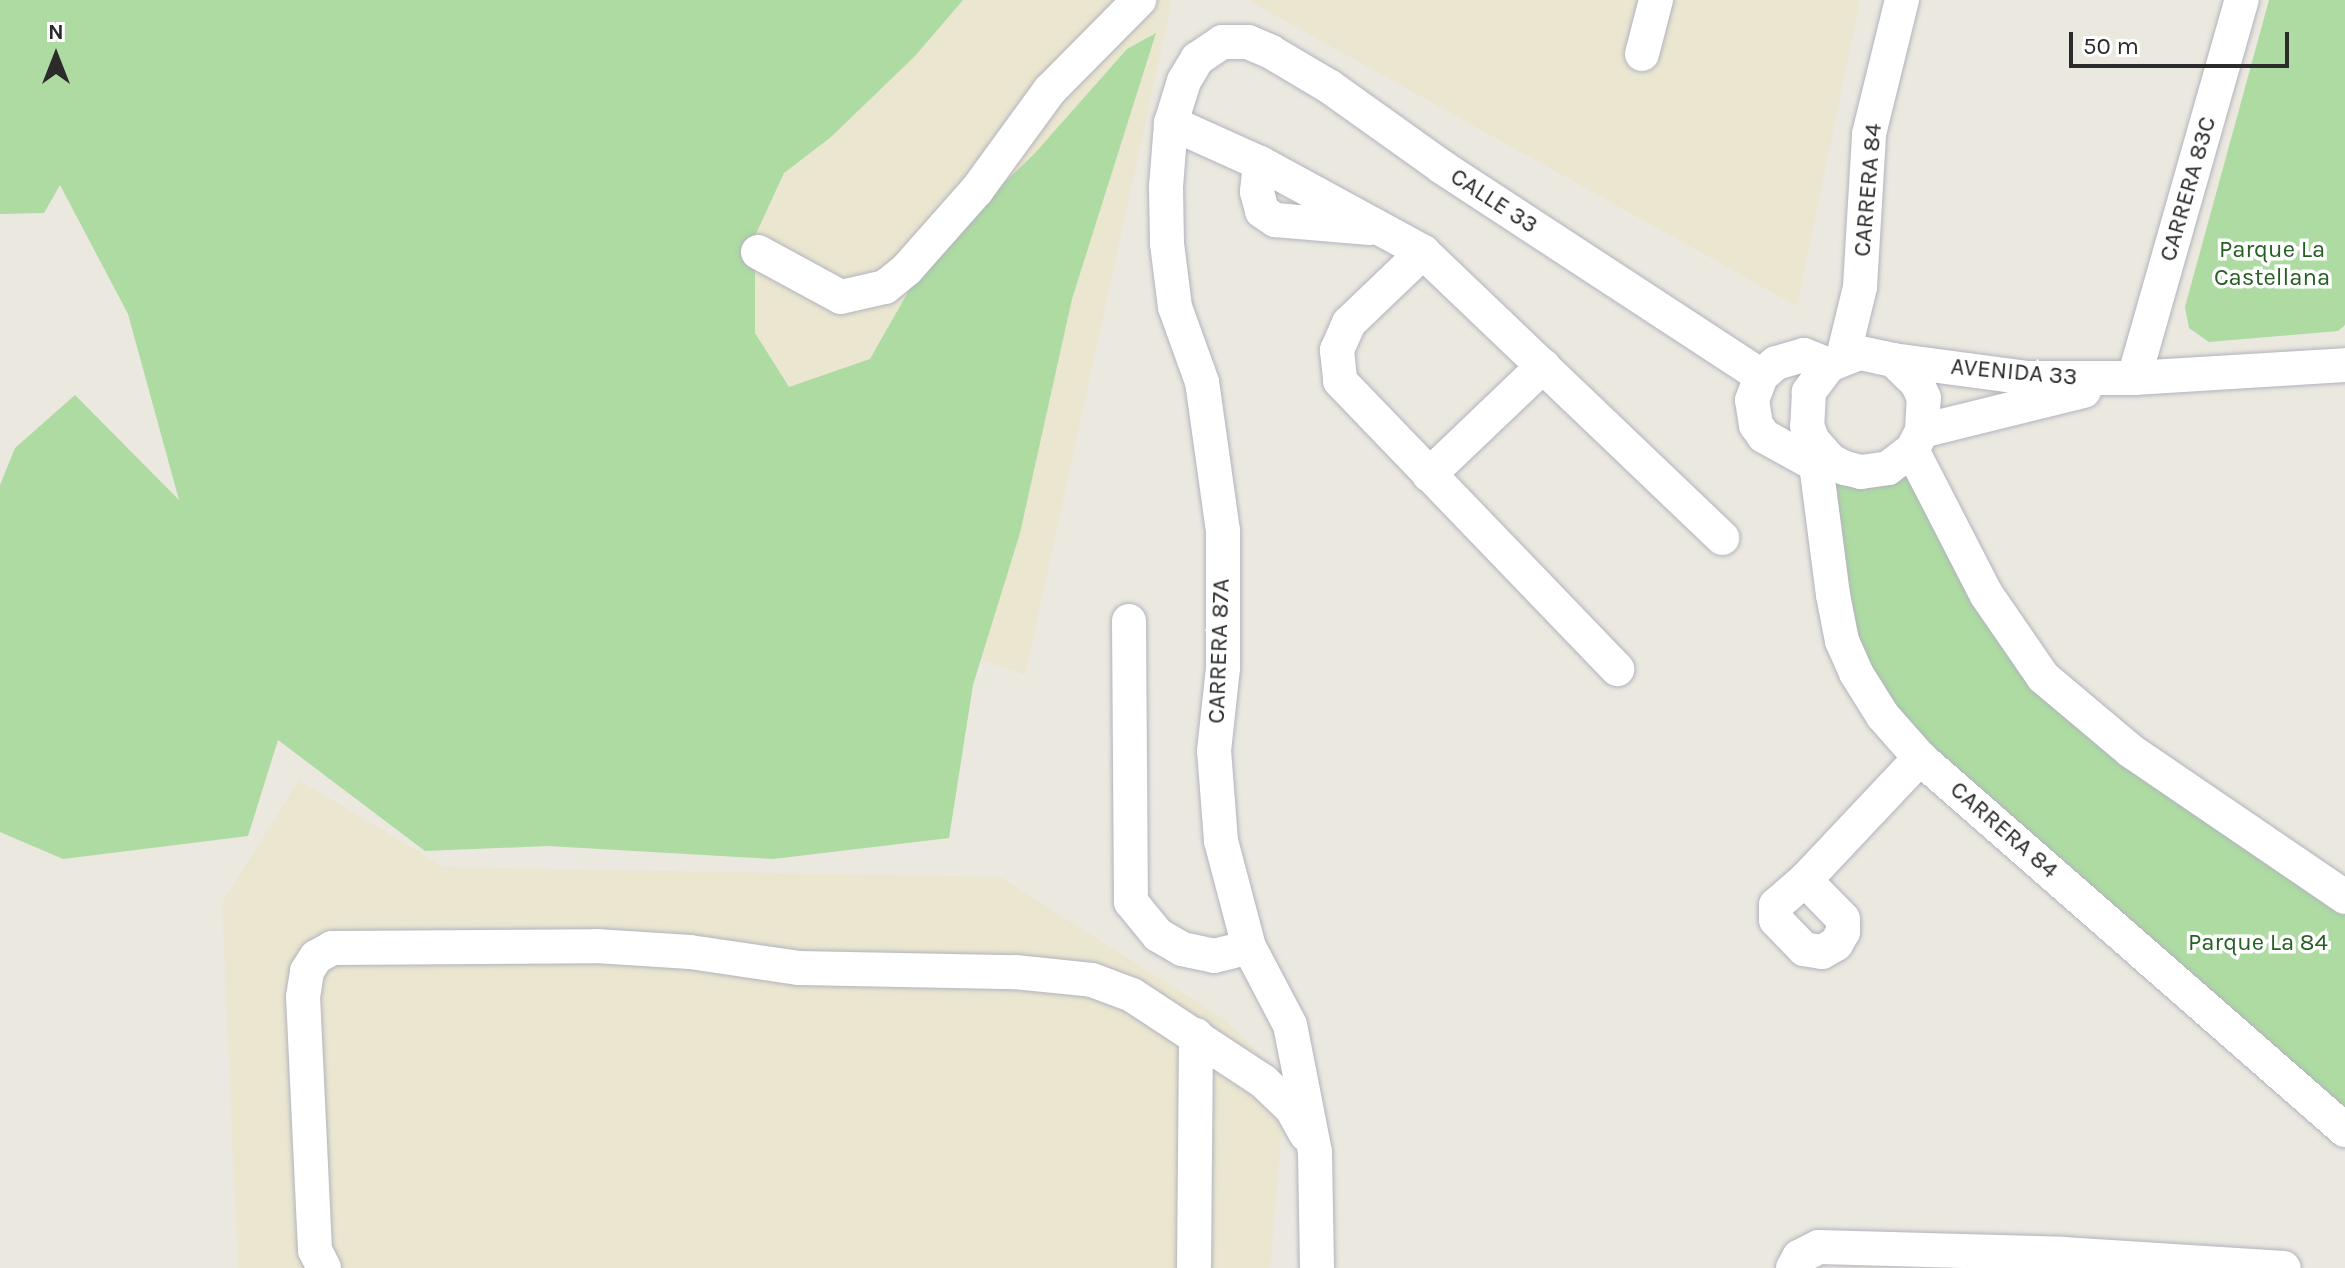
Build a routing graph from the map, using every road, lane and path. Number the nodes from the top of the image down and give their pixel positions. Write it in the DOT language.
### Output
graph roads {
  1 [pos="1139,0"];
  2 [pos="1656,0"];
  3 [pos="1902,0"];
  4 [pos="2242,0"];
  5 [pos="1222,42"];
  6 [pos="1642,54"];
  7 [pos="1171,123"];
  8 [pos="1274,170"];
  9 [pos="1379,228"];
  10 [pos="758,252"];
  11 [pos="1423,252"];
  12 [pos="1860,359"];
  13 [pos="2345,365"];
  14 [pos="1543,366"];
  15 [pos="1761,376"];
  16 [pos="2134,378"];
  17 [pos="1917,440"];
  18 [pos="1815,453"];
  19 [pos="1429,475"];
  20 [pos="1722,538"];
  21 [pos="1129,621"];
  22 [pos="1617,669"];
  23 [pos="1920,758"];
  24 [pos="1805,880"];
  25 [pos="2345,897"];
  26 [pos="1249,947"];
  27 [pos="1196,1035"];
  28 [pos="2345,1130"];
  29 [pos="1315,1152"];
  30 [pos="2061,1261"];
  31 [pos="324,1268"];
  32 [pos="1194,1268"];
  33 [pos="1317,1268"];
  34 [pos="1793,1268"];
  35 [pos="2284,1268"];
  1 -- 10 [label="street"];
  2 -- 6 [label="street"];
  3 -- 12 [label="street, CARRERA 84"];
  4 -- 16 [label="street, CARRERA 83C"];
  5 -- 7 [label="street, CARRERA 87A"];
  5 -- 15 [label="street, CALLE 33"];
  7 -- 8 [label="street"];
  7 -- 26 [label="street, CARRERA 87A"];
  8 -- 9 [label="street"];
  8 -- 9 [label="street"];
  9 -- 11 [label="street"];
  11 -- 14 [label="street"];
  11 -- 19 [label="street"];
  12 -- 15 [label="street, AVENIDA 33"];
  12 -- 16 [label="street, AVENIDA 33"];
  12 -- 17 [label="street"];
  12 -- 18 [label="street"];
  13 -- 16 [label="street, AVENIDA 33"];
  14 -- 19 [label="street"];
  14 -- 20 [label="street"];
  15 -- 18 [label="street"];
  16 -- 17 [label="street, AVENIDA 33"];
  17 -- 18 [label="street"];
  17 -- 25 [label="street"];
  18 -- 23 [label="street, CARRERA 84"];
  19 -- 22 [label="street"];
  21 -- 26 [label="street"];
  23 -- 24 [label="street"];
  23 -- 28 [label="street, CARRERA 84"];
  26 -- 29 [label="street, CARRERA 87A"];
  27 -- 29 [label="street"];
  27 -- 31 [label="street"];
  27 -- 32 [label="street"];
  29 -- 33 [label="street, CARRERA 87A"];
  30 -- 34 [label="street"];
  30 -- 35 [label="street"];
}
